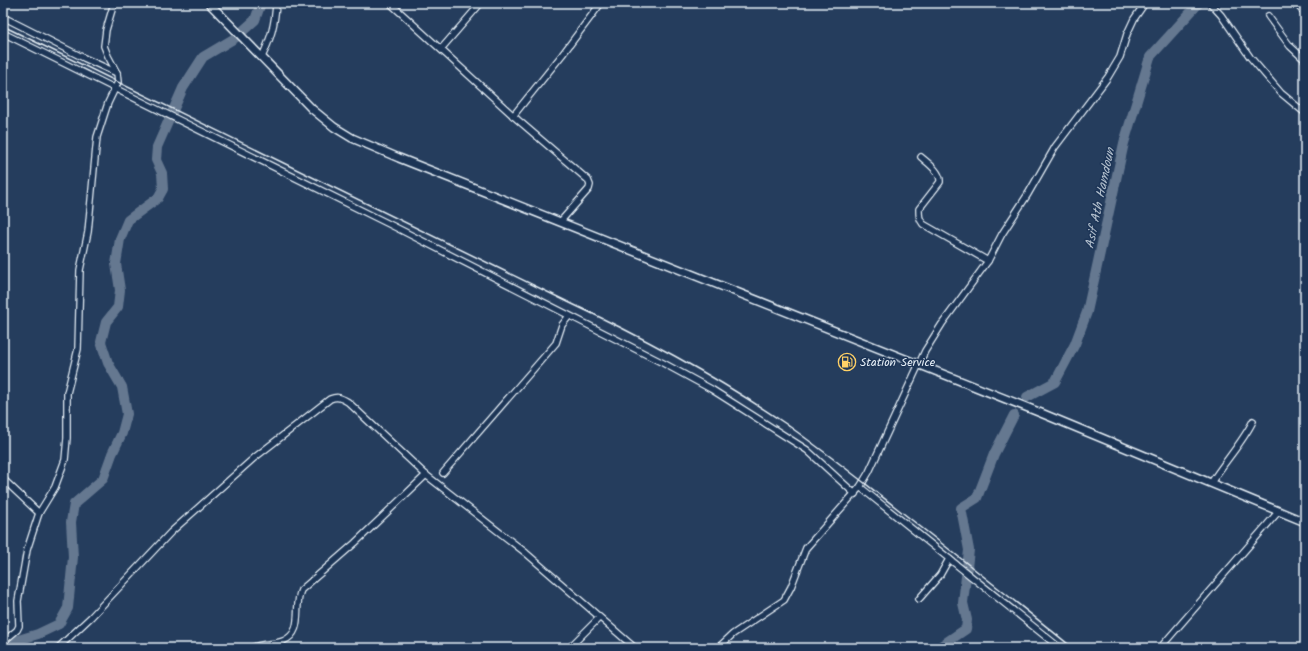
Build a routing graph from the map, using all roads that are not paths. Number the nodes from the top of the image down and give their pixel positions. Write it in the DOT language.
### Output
graph roads {
  1 [pos="114,3"];
  2 [pos="209,3"];
  3 [pos="276,3"];
  4 [pos="390,3"];
  5 [pos="481,3"];
  6 [pos="601,3"];
  7 [pos="1145,3"];
  8 [pos="1210,3"];
  9 [pos="1296,3"];
  10 [pos="1305,14"];
  11 [pos="1268,16"];
  12 [pos="3,17"];
  13 [pos="3,32"];
  14 [pos="441,49"];
  15 [pos="262,57"];
  16 [pos="1305,60"];
  17 [pos="117,73"];
  18 [pos="114,88"];
  19 [pos="1305,113"];
  20 [pos="513,116"];
  21 [pos="922,157"];
  22 [pos="560,222"];
  23 [pos="988,261"];
  24 [pos="569,316"];
  25 [pos="920,365"];
  26 [pos="1253,421"];
  27 [pos="443,473"];
  28 [pos="426,475"];
  29 [pos="3,479"];
  30 [pos="1211,483"];
  31 [pos="860,488"];
  32 [pos="855,494"];
  33 [pos="1279,511"];
  34 [pos="39,513"];
  35 [pos="1305,522"];
  36 [pos="949,559"];
  37 [pos="919,599"];
  38 [pos="599,618"];
  39 [pos="3,642"];
  40 [pos="58,648"];
  41 [pos="252,648"];
  42 [pos="569,648"];
  43 [pos="635,648"];
  44 [pos="718,648"];
  45 [pos="1060,648"];
  46 [pos="1160,648"];
  1 -- 17 [label="street"];
  2 -- 15 [label="main road"];
  3 -- 15 [label="street"];
  4 -- 14 [label="street"];
  5 -- 14 [label="street"];
  6 -- 20 [label="street"];
  7 -- 23 [label="street"];
  8 -- 19 [label="street"];
  9 -- 10 [label="street"];
  11 -- 16 [label="street"];
  12 -- 17 [label="street"];
  13 -- 18 [label="street"];
  14 -- 20 [label="street"];
  15 -- 22 [label="main road"];
  17 -- 18 [label="street"];
  18 -- 24 [label="street"];
  18 -- 34 [label="street"];
  20 -- 22 [label="street"];
  21 -- 23 [label="street"];
  22 -- 25 [label="main road"];
  23 -- 25 [label="street"];
  24 -- 27 [label="street"];
  24 -- 32 [label="street"];
  25 -- 30 [label="main road"];
  25 -- 31 [label="street"];
  26 -- 30 [label="street"];
  28 -- 38 [label="street"];
  28 -- 40 [label="street"];
  28 -- 41 [label="street"];
  29 -- 34 [label="street"];
  30 -- 33 [label="main road"];
  31 -- 32 [label="street"];
  31 -- 36 [label="street"];
  32 -- 44 [label="street"];
  33 -- 35 [label="main road"];
  33 -- 46 [label="street"];
  34 -- 39 [label="street"];
  36 -- 37 [label="street"];
  36 -- 45 [label="street"];
  38 -- 42 [label="street"];
  38 -- 43 [label="street"];
}
